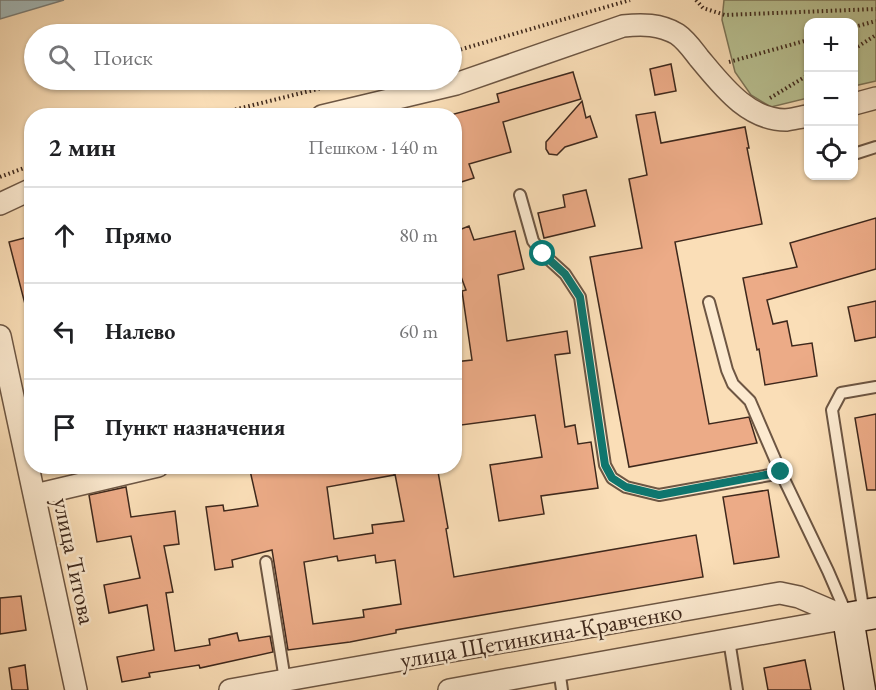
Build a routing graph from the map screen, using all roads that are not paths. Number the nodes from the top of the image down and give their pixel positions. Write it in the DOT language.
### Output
graph roads {
  1 [pos="462,82"];
  2 [pos="431,90"];
  3 [pos="876,98"];
  4 [pos="858,103"];
  5 [pos="356,108"];
  6 [pos="804,117"];
  7 [pos="876,147"];
  8 [pos="858,153"];
  9 [pos="24,193"];
  10 [pos="520,195"];
  11 [pos="0,204"];
  12 [pos="710,302"];
  13 [pos="0,336"];
  14 [pos="3,358"];
  15 [pos="876,387"];
  16 [pos="24,445"];
  17 [pos="781,472"];
  18 [pos="31,474"];
  19 [pos="124,474"];
  20 [pos="36,495"];
  21 [pos="266,562"];
  22 [pos="863,616"];
  23 [pos="729,640"];
  24 [pos="285,680"];
  25 [pos="561,680"];
  26 [pos="76,690"];
  27 [pos="230,690"];
  28 [pos="449,690"];
  29 [pos="738,690"];
  30 [pos="860,690"];
  1 -- 6 [label="street"];
  2 -- 5 [label="street"];
  3 -- 4 [label="street"];
  7 -- 8 [label="lane"];
  9 -- 11 [label="street"];
  10 -- 17 [label="lane"];
  12 -- 17 [label="lane"];
  13 -- 14 [label="street, улица Титова"];
  14 -- 16 [label="street, улица Титова"];
  15 -- 22 [label="lane"];
  17 -- 22 [label="lane"];
  18 -- 20 [label="street, улица Титова"];
  19 -- 20 [label="street"];
  20 -- 26 [label="street, улица Титова"];
  21 -- 24 [label="lane"];
  22 -- 23 [label="street, улица Щетинкина-Кравченко"];
  22 -- 24 [label="street, улица Щетинкина-Кравченко"];
  22 -- 30 [label="street"];
  23 -- 25 [label="street, улица Щетинкина-Кравченко"];
  23 -- 29 [label="lane"];
  24 -- 27 [label="street, улица Щетинкина-Кравченко"];
  25 -- 28 [label="street, улица Щетинкина-Кравченко"];
}
